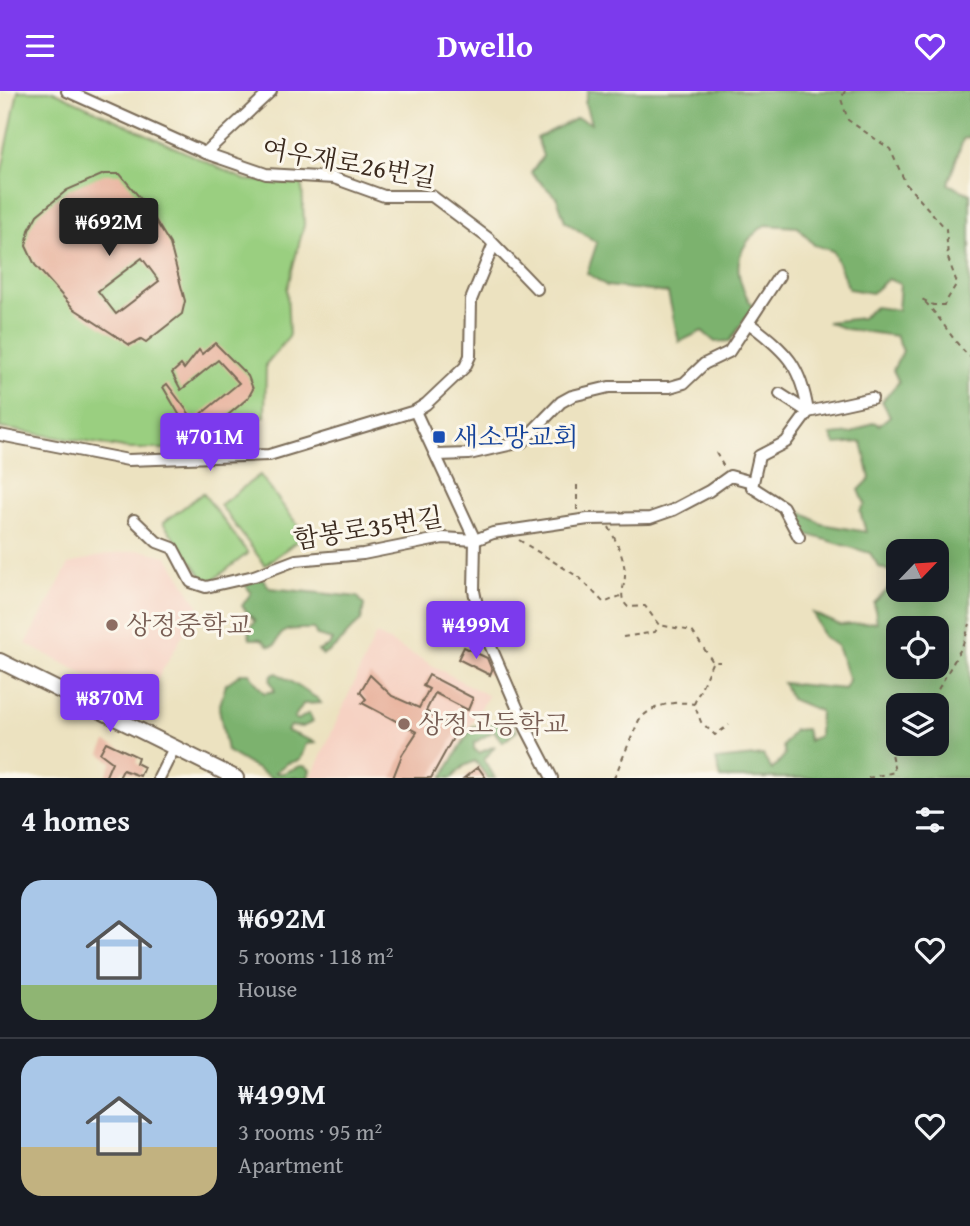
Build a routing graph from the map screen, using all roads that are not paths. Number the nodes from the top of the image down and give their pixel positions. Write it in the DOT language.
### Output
graph roads {
  1 [pos="66,91"];
  2 [pos="271,91"];
  3 [pos="205,153"];
  4 [pos="493,246"];
  5 [pos="779,276"];
  6 [pos="537,289"];
  7 [pos="750,324"];
  8 [pos="780,394"];
  9 [pos="872,397"];
  10 [pos="415,411"];
  11 [pos="808,412"];
  12 [pos="0,435"];
  13 [pos="437,455"];
  14 [pos="752,482"];
  15 [pos="134,520"];
  16 [pos="799,537"];
  17 [pos="475,540"];
  18 [pos="0,661"];
  19 [pos="175,746"];
  20 [pos="159,778"];
  21 [pos="236,778"];
  22 [pos="552,778"];
  1 -- 3 [label="street, 여우재로26번길"];
  2 -- 3 [label="street"];
  3 -- 4 [label="street, 여우재로26번길"];
  4 -- 6 [label="street, 여우재로26번길"];
  4 -- 10 [label="street"];
  5 -- 7 [label="street"];
  7 -- 11 [label="street"];
  7 -- 13 [label="street"];
  8 -- 11 [label="street"];
  9 -- 11 [label="street"];
  10 -- 12 [label="street"];
  10 -- 13 [label="street"];
  11 -- 14 [label="street"];
  13 -- 17 [label="street"];
  14 -- 16 [label="street"];
  14 -- 17 [label="street"];
  15 -- 17 [label="street, 함봉로35번길"];
  17 -- 22 [label="street"];
  18 -- 19 [label="main road"];
  19 -- 20 [label="street"];
  19 -- 21 [label="main road"];
}
